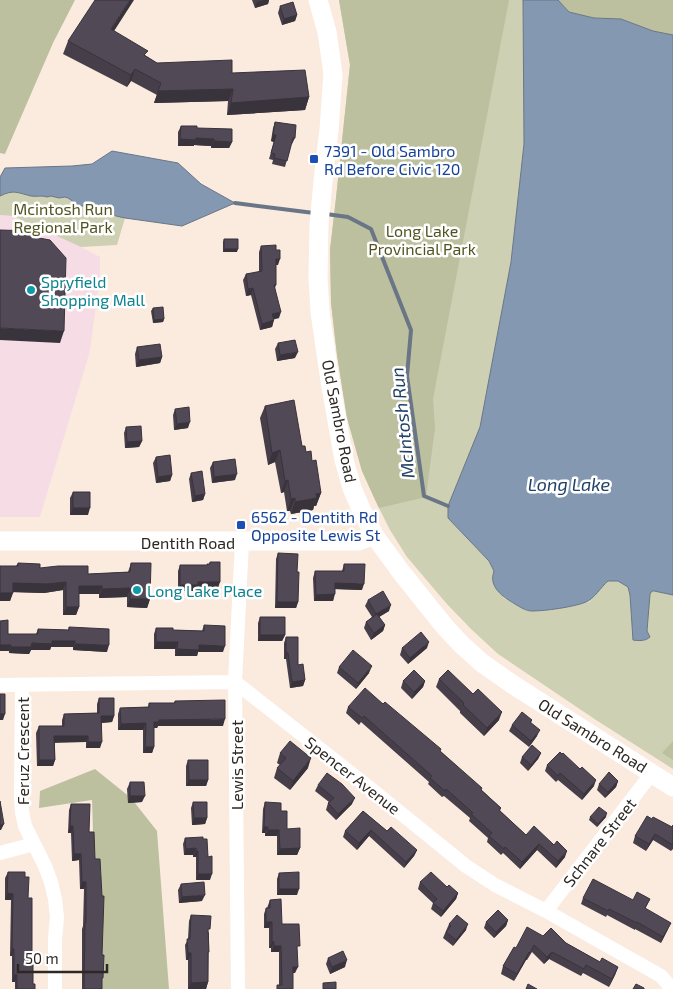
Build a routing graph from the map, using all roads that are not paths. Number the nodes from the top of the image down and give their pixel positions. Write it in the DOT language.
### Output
graph roads {
  1 [pos="318,0"];
  2 [pos="374,535"];
  3 [pos="0,541"];
  4 [pos="242,542"];
  5 [pos="235,682"];
  6 [pos="0,685"];
  7 [pos="22,685"];
  8 [pos="652,773"];
  9 [pos="673,787"];
  10 [pos="34,844"];
  11 [pos="0,853"];
  12 [pos="546,911"];
  13 [pos="55,989"];
  14 [pos="238,989"];
  15 [pos="672,989"];
  1 -- 2 [label="main road, Old Sambro Road"];
  2 -- 4 [label="main road, Dentith Road"];
  2 -- 8 [label="main road, Old Sambro Road"];
  3 -- 4 [label="main road, Dentith Road"];
  4 -- 5 [label="street, Lewis Street"];
  5 -- 7 [label="street"];
  5 -- 12 [label="street, Spencer Avenue"];
  5 -- 14 [label="street, Lewis Street"];
  6 -- 7 [label="street"];
  7 -- 10 [label="street, Feruz Crescent"];
  8 -- 9 [label="main road, Old Sambro Road"];
  8 -- 12 [label="street, Schnare Street"];
  10 -- 11 [label="street"];
  10 -- 13 [label="street, Feruz Crescent"];
  12 -- 15 [label="street, Spencer Avenue"];
}
